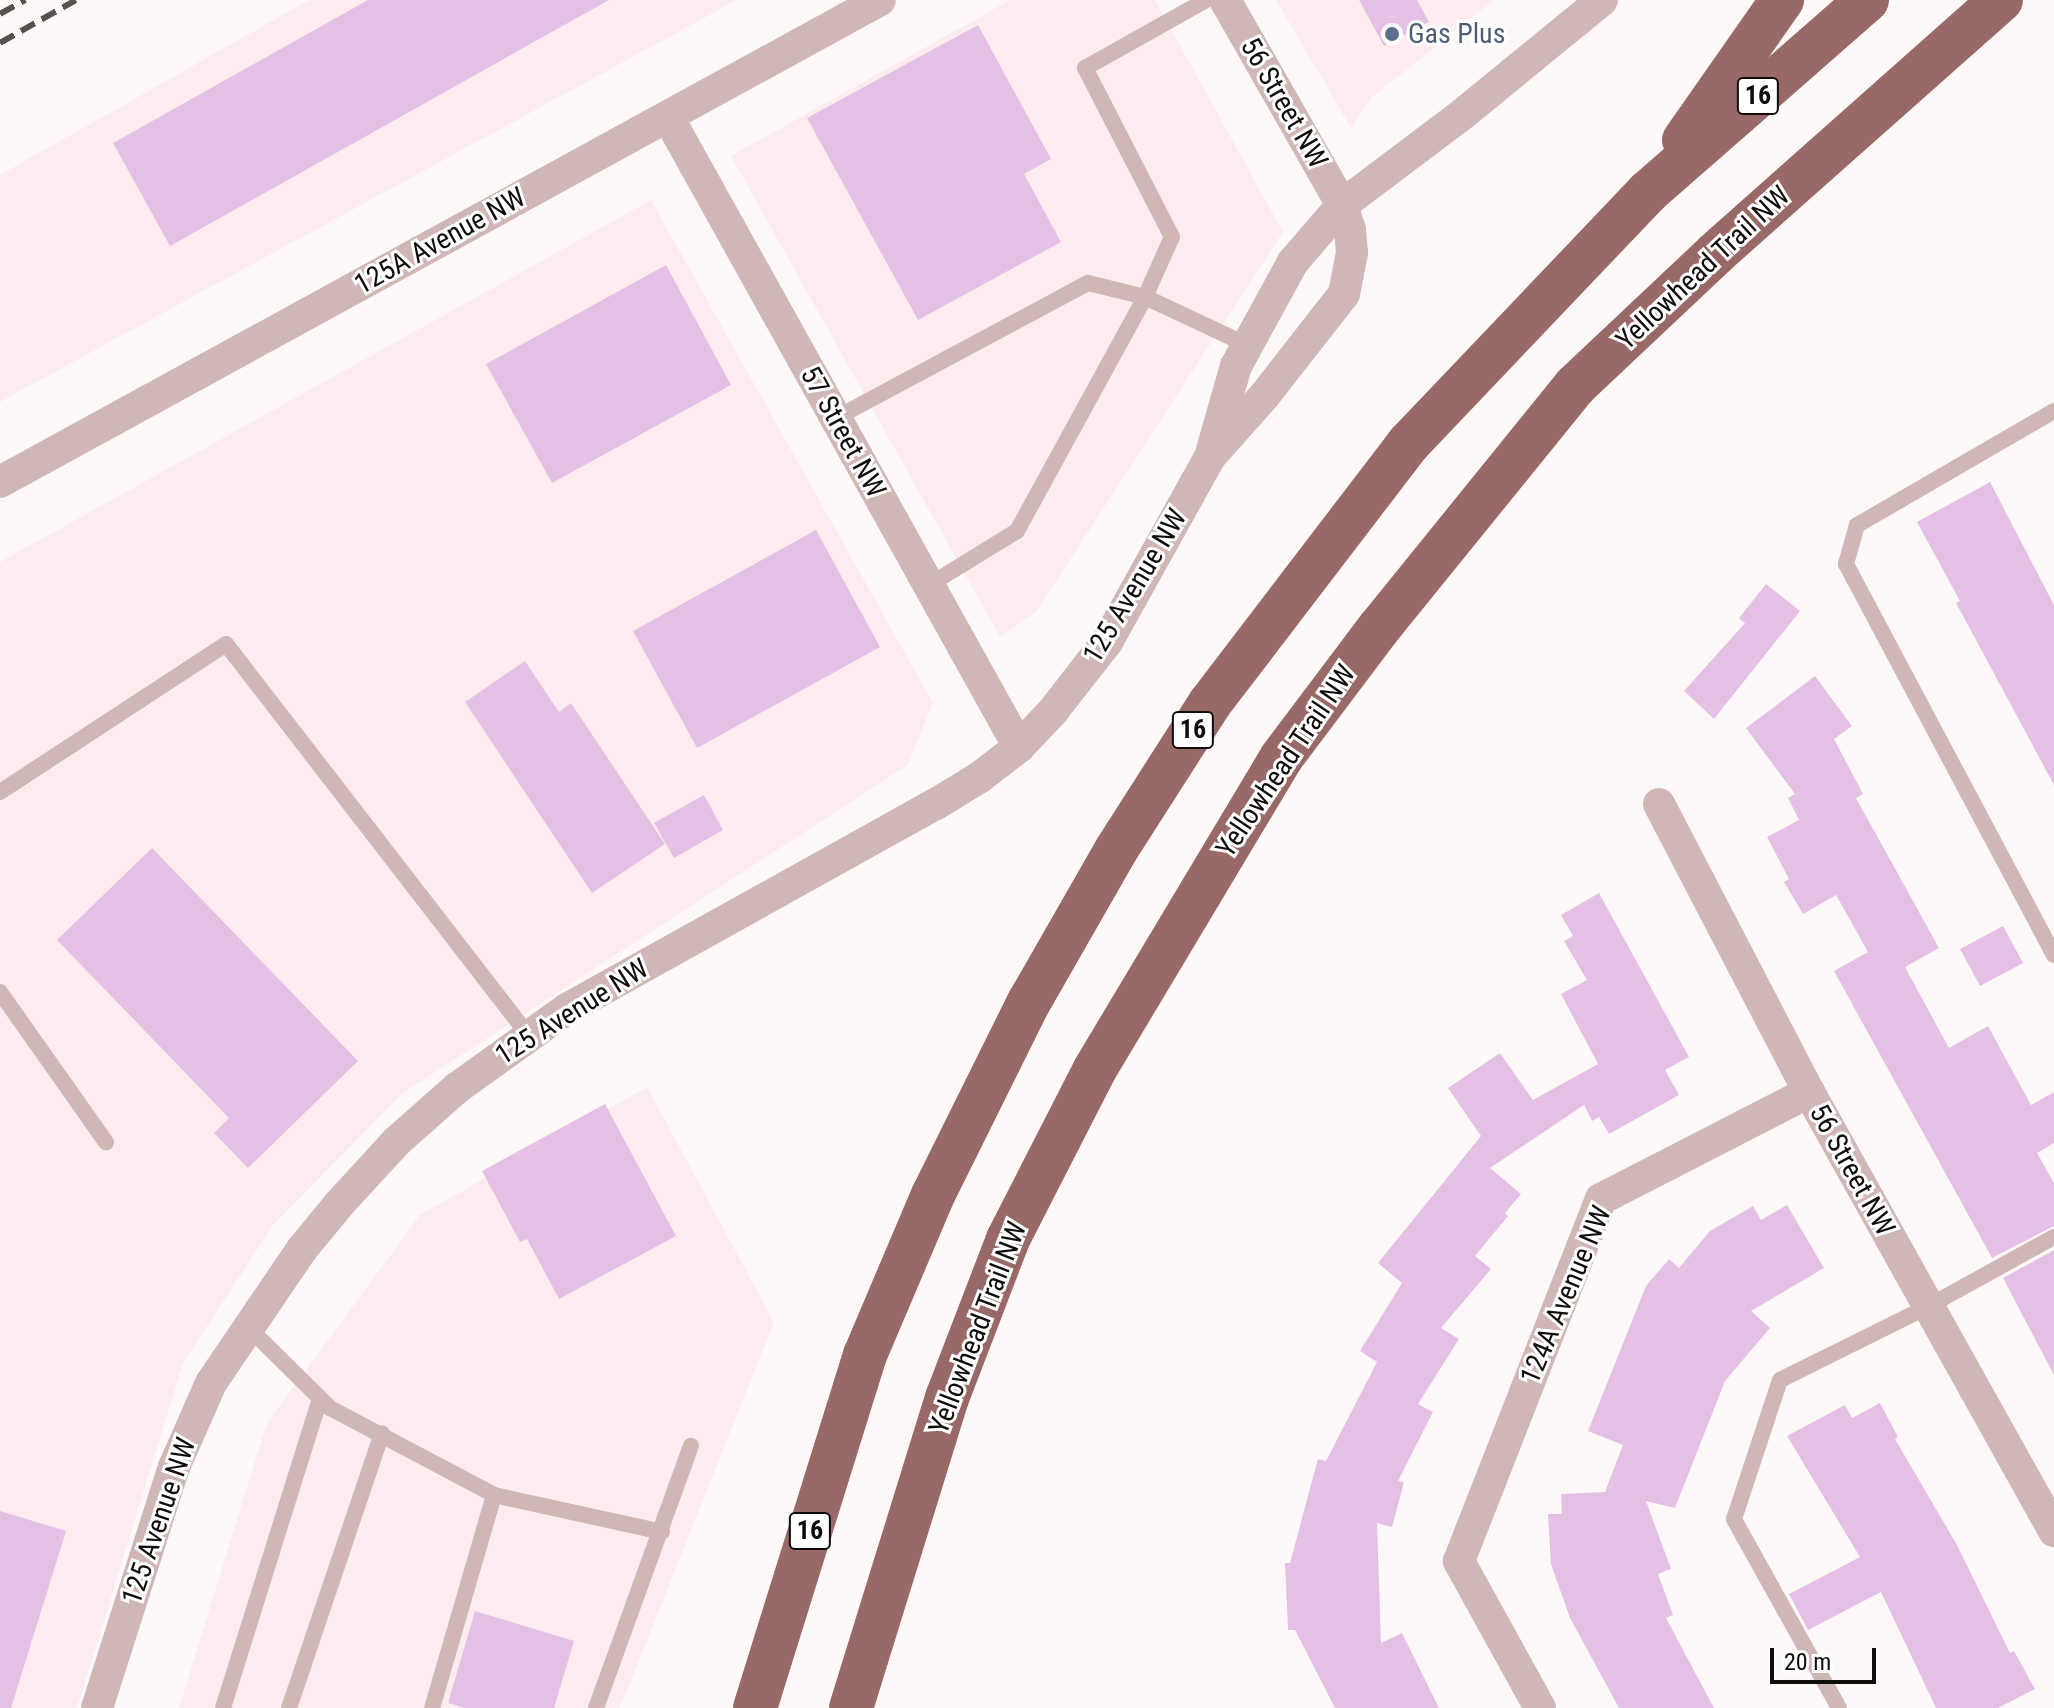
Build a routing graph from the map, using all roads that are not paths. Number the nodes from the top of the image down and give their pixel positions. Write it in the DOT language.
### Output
graph roads {
  1 [pos="880,0"];
  2 [pos="1206,0"];
  3 [pos="1225,0"];
  4 [pos="1602,0"];
  5 [pos="1782,0"];
  6 [pos="1867,0"];
  7 [pos="2001,0"];
  8 [pos="668,117"];
  9 [pos="1648,192"];
  10 [pos="1342,205"];
  11 [pos="1145,297"];
  12 [pos="1247,345"];
  13 [pos="2054,411"];
  14 [pos="836,418"];
  15 [pos="1210,457"];
  16 [pos="0,482"];
  17 [pos="929,585"];
  18 [pos="1019,747"];
  19 [pos="0,792"];
  20 [pos="1659,804"];
  21 [pos="2054,955"];
  22 [pos="0,992"];
  23 [pos="529,1036"];
  24 [pos="1809,1092"];
  25 [pos="106,1142"];
  26 [pos="2054,1237"];
  27 [pos="1927,1307"];
  28 [pos="247,1326"];
  29 [pos="320,1399"];
  30 [pos="382,1433"];
  31 [pos="691,1446"];
  32 [pos="494,1495"];
  33 [pos="2054,1531"];
  34 [pos="662,1532"];
  35 [pos="97,1708"];
  36 [pos="223,1708"];
  37 [pos="289,1708"];
  38 [pos="432,1708"];
  39 [pos="596,1708"];
  40 [pos="755,1708"];
  41 [pos="851,1708"];
  42 [pos="1540,1708"];
  43 [pos="1839,1708"];
  1 -- 8 [label="street, 125A Avenue NW"];
  2 -- 11 [label="lane"];
  3 -- 10 [label="street, 56 Street NW"];
  4 -- 10 [label="street, 125 Avenue NW"];
  5 -- 9 [label="highway"];
  6 -- 9 [label="highway, 16"];
  7 -- 41 [label="highway, Yellowhead Trail NW"];
  8 -- 14 [label="street, 57 Street NW"];
  8 -- 16 [label="street, 125A Avenue NW"];
  9 -- 40 [label="highway, 16"];
  10 -- 12 [label="street, 125 Avenue NW"];
  10 -- 15 [label="street, 125 Avenue NW"];
  11 -- 12 [label="lane"];
  11 -- 14 [label="lane"];
  11 -- 17 [label="lane"];
  12 -- 15 [label="street, 125 Avenue NW"];
  13 -- 21 [label="lane"];
  14 -- 17 [label="street, 57 Street NW"];
  15 -- 18 [label="street, 125 Avenue NW"];
  17 -- 18 [label="street, 57 Street NW"];
  18 -- 23 [label="street, 125 Avenue NW"];
  19 -- 23 [label="lane"];
  20 -- 24 [label="street, 56 Street NW"];
  22 -- 25 [label="lane"];
  23 -- 28 [label="street, 125 Avenue NW"];
  24 -- 27 [label="street, 56 Street NW"];
  24 -- 42 [label="street, 124A Avenue NW"];
  26 -- 27 [label="lane"];
  27 -- 33 [label="street, 56 Street NW"];
  27 -- 43 [label="lane"];
  28 -- 29 [label="lane"];
  28 -- 35 [label="street, 125 Avenue NW"];
  29 -- 30 [label="lane"];
  29 -- 36 [label="lane"];
  30 -- 32 [label="lane"];
  30 -- 37 [label="lane"];
  31 -- 34 [label="lane"];
  32 -- 34 [label="lane"];
  32 -- 38 [label="lane"];
  34 -- 39 [label="lane"];
}
